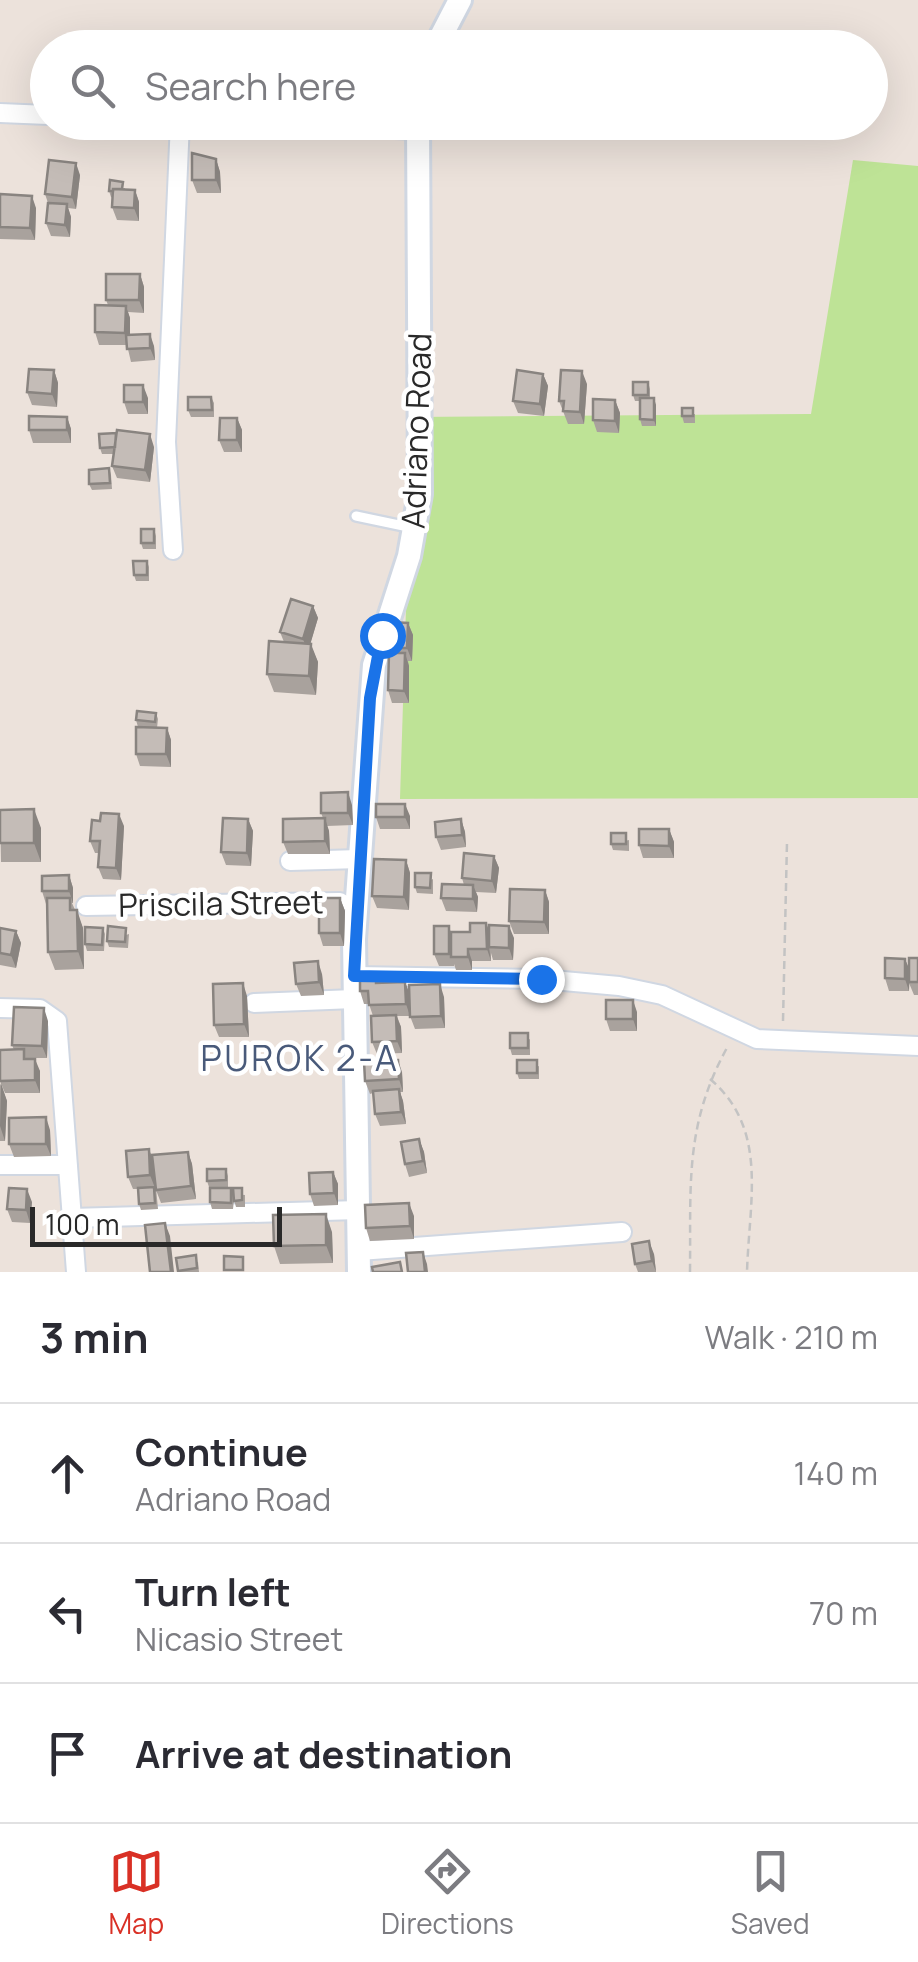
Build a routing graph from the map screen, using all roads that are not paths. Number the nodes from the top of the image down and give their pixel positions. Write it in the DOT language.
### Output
graph roads {
  1 [pos="460,0"];
  2 [pos="445,30"];
  3 [pos="0,113"];
  4 [pos="30,114"];
  5 [pos="179,140"];
  6 [pos="418,140"];
  7 [pos="356,516"];
  8 [pos="416,528"];
  9 [pos="173,550"];
  10 [pos="360,859"];
  11 [pos="290,861"];
  12 [pos="356,901"];
  13 [pos="86,906"];
  14 [pos="354,988"];
  15 [pos="254,1003"];
  16 [pos="0,1008"];
  17 [pos="918,1046"];
  18 [pos="68,1164"];
  19 [pos="0,1165"];
  20 [pos="358,1210"];
  21 [pos="72,1218"];
  22 [pos="622,1232"];
  23 [pos="359,1261"];
  24 [pos="76,1272"];
  1 -- 2 [label="street"];
  3 -- 4 [label="street"];
  5 -- 9 [label="street"];
  6 -- 8 [label="street, Adriano Road"];
  7 -- 8 [label="lane"];
  8 -- 10 [label="street, Adriano Road"];
  10 -- 11 [label="street"];
  10 -- 12 [label="street, Adriano Road"];
  12 -- 13 [label="street, Priscila Street"];
  12 -- 14 [label="street, Adriano Road"];
  14 -- 15 [label="street"];
  14 -- 17 [label="street"];
  14 -- 20 [label="street, Adriano Road"];
  16 -- 18 [label="street"];
  18 -- 19 [label="street"];
  18 -- 21 [label="street"];
  20 -- 21 [label="street"];
  20 -- 23 [label="street, Adriano Road"];
  21 -- 24 [label="street"];
  22 -- 23 [label="street"];
}
